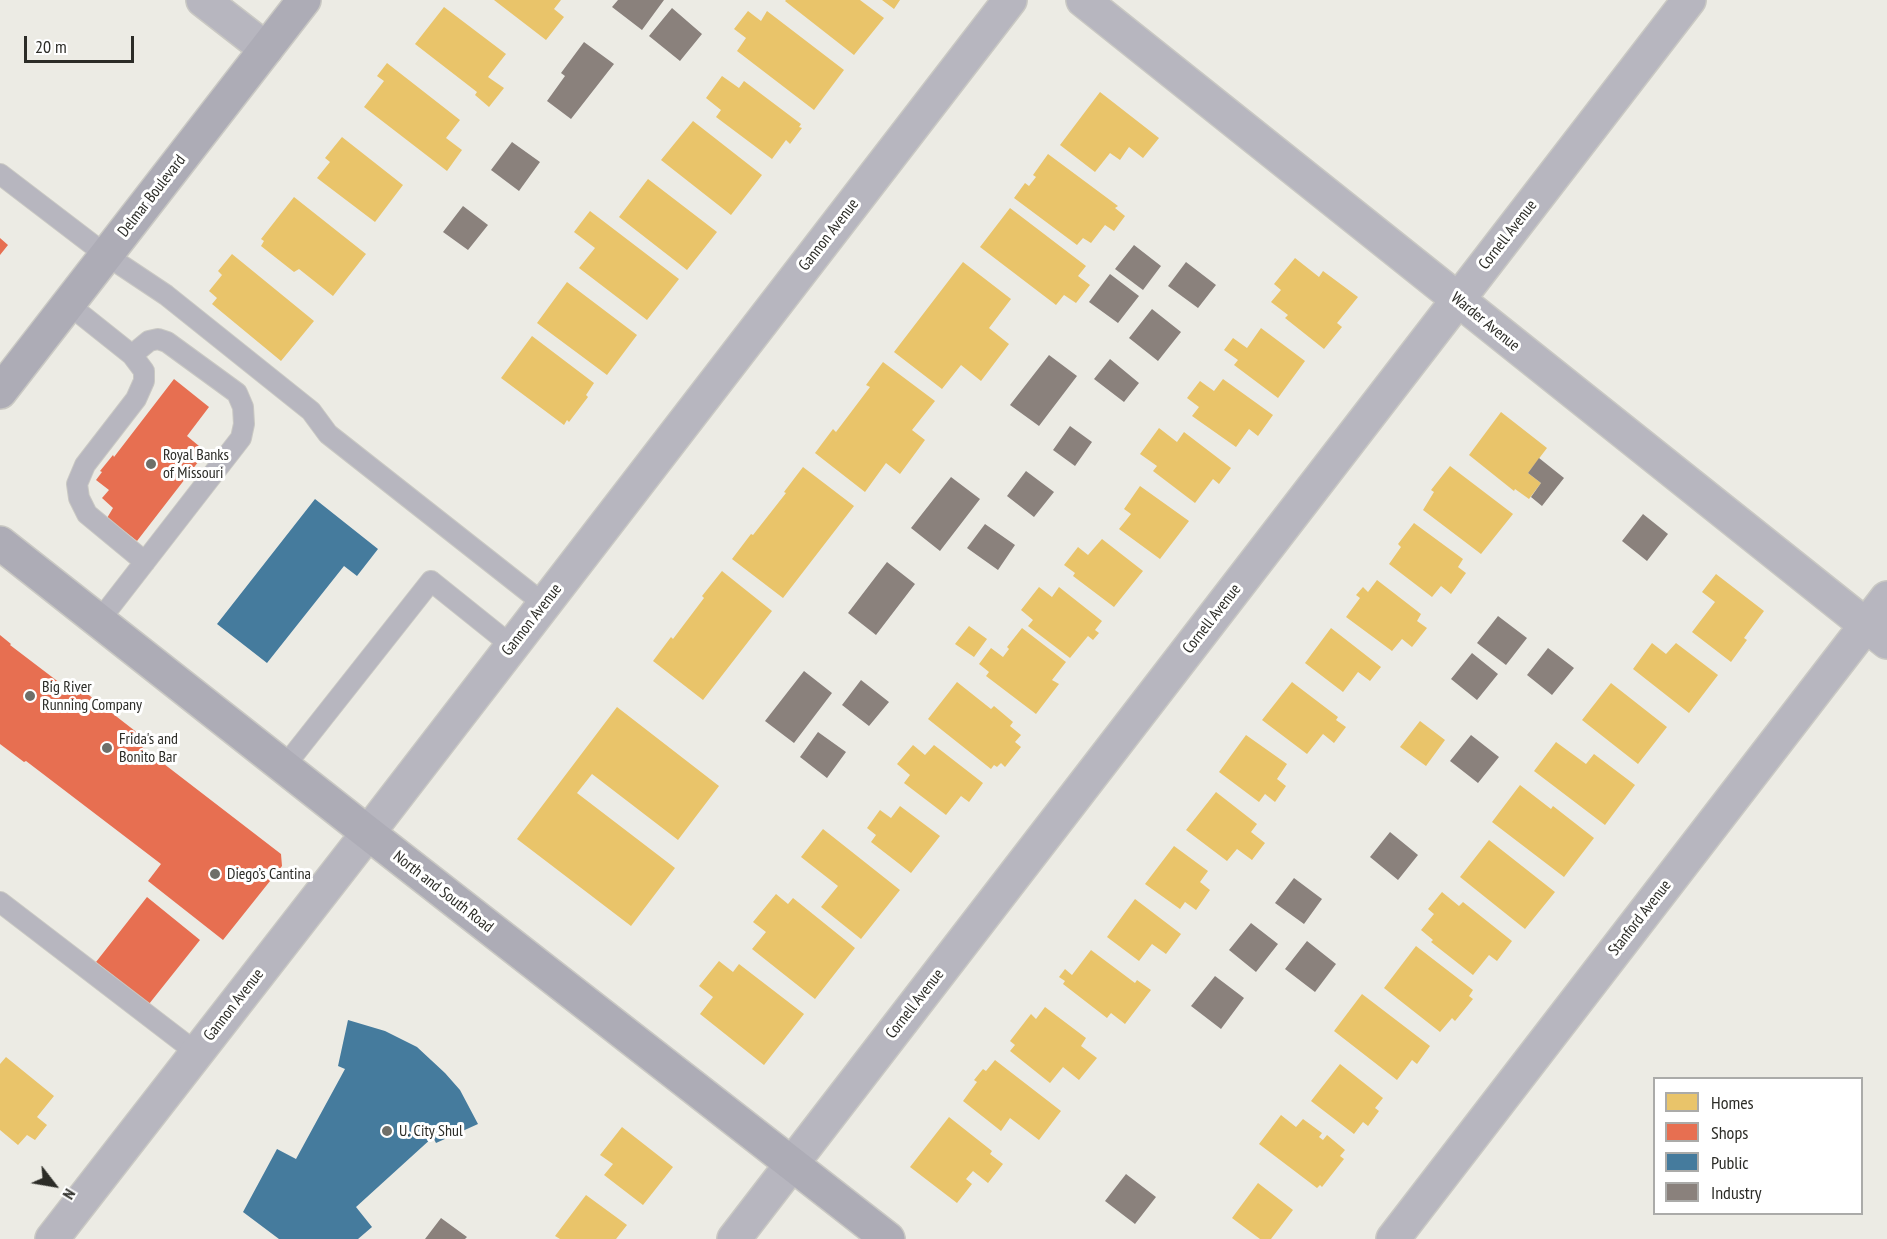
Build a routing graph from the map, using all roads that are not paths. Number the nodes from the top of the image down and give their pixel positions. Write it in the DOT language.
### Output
graph roads {
  1 [pos="203,0"];
  2 [pos="304,0"];
  3 [pos="1010,0"];
  4 [pos="1083,0"];
  5 [pos="1689,0"];
  6 [pos="266,49"];
  7 [pos="0,174"];
  8 [pos="106,255"];
  9 [pos="1458,300"];
  10 [pos="68,304"];
  11 [pos="132,355"];
  12 [pos="0,392"];
  13 [pos="0,543"];
  14 [pos="145,562"];
  15 [pos="1887,597"];
  16 [pos="544,604"];
  17 [pos="99,621"];
  18 [pos="1876,634"];
  19 [pos="512,646"];
  20 [pos="284,767"];
  21 [pos="368,833"];
  22 [pos="0,902"];
  23 [pos="196,1053"];
  24 [pos="792,1164"];
  25 [pos="52,1239"];
  26 [pos="734,1239"];
  27 [pos="888,1239"];
  28 [pos="1393,1239"];
  1 -- 6 [label="street"];
  2 -- 6 [label="street, Delmar Boulevard"];
  3 -- 16 [label="street, Gannon Avenue"];
  4 -- 9 [label="street, Warder Avenue"];
  5 -- 9 [label="street, Cornell Avenue"];
  6 -- 8 [label="street, Delmar Boulevard"];
  7 -- 8 [label="lane"];
  8 -- 10 [label="street, Delmar Boulevard"];
  8 -- 16 [label="lane"];
  9 -- 18 [label="street, Warder Avenue"];
  9 -- 24 [label="street, Cornell Avenue"];
  10 -- 11 [label="lane"];
  10 -- 12 [label="street, Delmar Boulevard"];
  11 -- 14 [label="lane"];
  11 -- 14 [label="lane"];
  13 -- 17 [label="street, North and South Road"];
  14 -- 17 [label="lane"];
  15 -- 18 [label="street, Stanford Avenue"];
  16 -- 19 [label="street, Gannon Avenue"];
  17 -- 20 [label="street, North and South Road"];
  18 -- 28 [label="street, Stanford Avenue"];
  19 -- 20 [label="lane"];
  19 -- 21 [label="street, Gannon Avenue"];
  20 -- 21 [label="street, North and South Road"];
  21 -- 23 [label="street, Gannon Avenue"];
  21 -- 24 [label="street, North and South Road"];
  22 -- 23 [label="lane"];
  23 -- 25 [label="street, Gannon Avenue"];
  24 -- 26 [label="street, Cornell Avenue"];
  24 -- 27 [label="street, North and South Road"];
}
